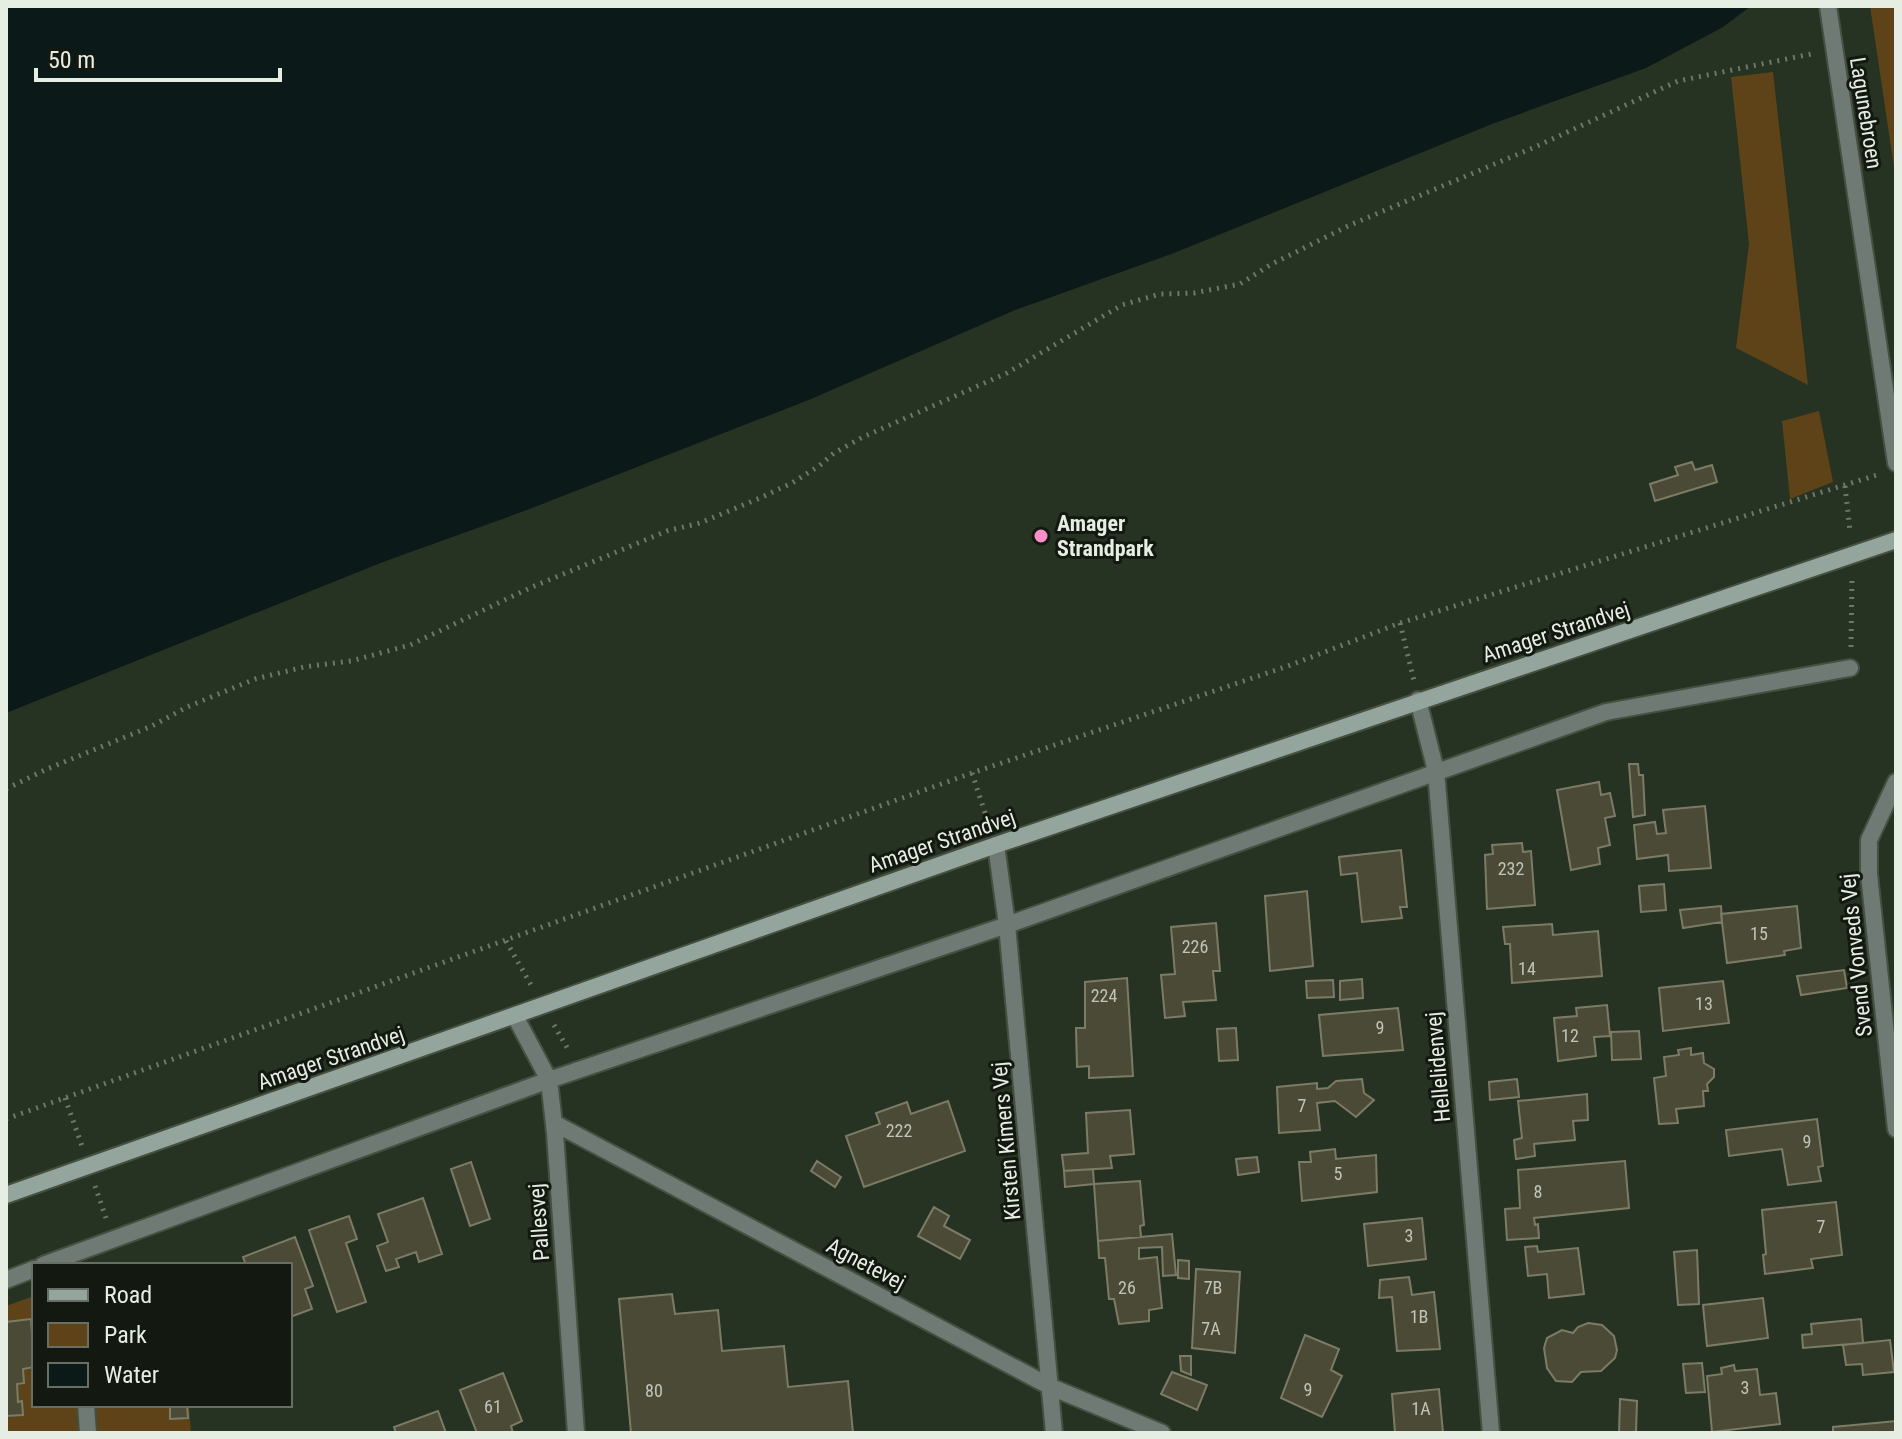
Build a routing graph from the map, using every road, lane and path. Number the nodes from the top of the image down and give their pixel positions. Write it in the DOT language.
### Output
graph roads {
  1 [pos="1828,6"];
  2 [pos="1834,44"];
  3 [pos="1890,468"];
  4 [pos="1896,540"];
  5 [pos="1400,623"];
  6 [pos="1850,668"];
  7 [pos="1418,700"];
  8 [pos="1436,771"];
  9 [pos="972,773"];
  10 [pos="1896,782"];
  11 [pos="6,789"];
  12 [pos="996,845"];
  13 [pos="1007,925"];
  14 [pos="515,1016"];
  15 [pos="549,1080"];
  16 [pos="6,1119"];
  17 [pos="554,1123"];
  18 [pos="1896,1129"];
  19 [pos="6,1195"];
  20 [pos="48,1263"];
  21 [pos="32,1270"];
  22 [pos="6,1280"];
  23 [pos="1051,1387"];
  24 [pos="86,1407"];
  25 [pos="88,1433"];
  26 [pos="576,1433"];
  27 [pos="1054,1433"];
  28 [pos="1162,1433"];
  29 [pos="1491,1433"];
  1 -- 2 [label="street, Lagunebroen"];
  2 -- 3 [label="street, Lagunebroen"];
  2 -- 11 [label="path"];
  3 -- 5 [label="path"];
  4 -- 7 [label="street, Amager Strandvej"];
  5 -- 7 [label="path"];
  5 -- 9 [label="path"];
  6 -- 8 [label="street"];
  7 -- 8 [label="street, Hellelidenvej"];
  7 -- 12 [label="street, Amager Strandvej"];
  8 -- 13 [label="street"];
  8 -- 29 [label="street, Hellelidenvej"];
  9 -- 12 [label="path"];
  9 -- 16 [label="path"];
  10 -- 18 [label="street, Svend Vonveds Vej"];
  12 -- 13 [label="street, Kirsten Kimers Vej"];
  12 -- 14 [label="street, Amager Strandvej"];
  13 -- 15 [label="street"];
  13 -- 23 [label="street, Kirsten Kimers Vej"];
  14 -- 15 [label="street, Pallesvej"];
  14 -- 19 [label="street, Amager Strandvej"];
  15 -- 17 [label="street, Pallesvej"];
  15 -- 20 [label="street"];
  17 -- 23 [label="street, Agnetevej"];
  17 -- 26 [label="street, Pallesvej"];
  21 -- 22 [label="street"];
  23 -- 27 [label="street, Kirsten Kimers Vej"];
  23 -- 28 [label="street, Agnetevej"];
  24 -- 25 [label="street"];
}
